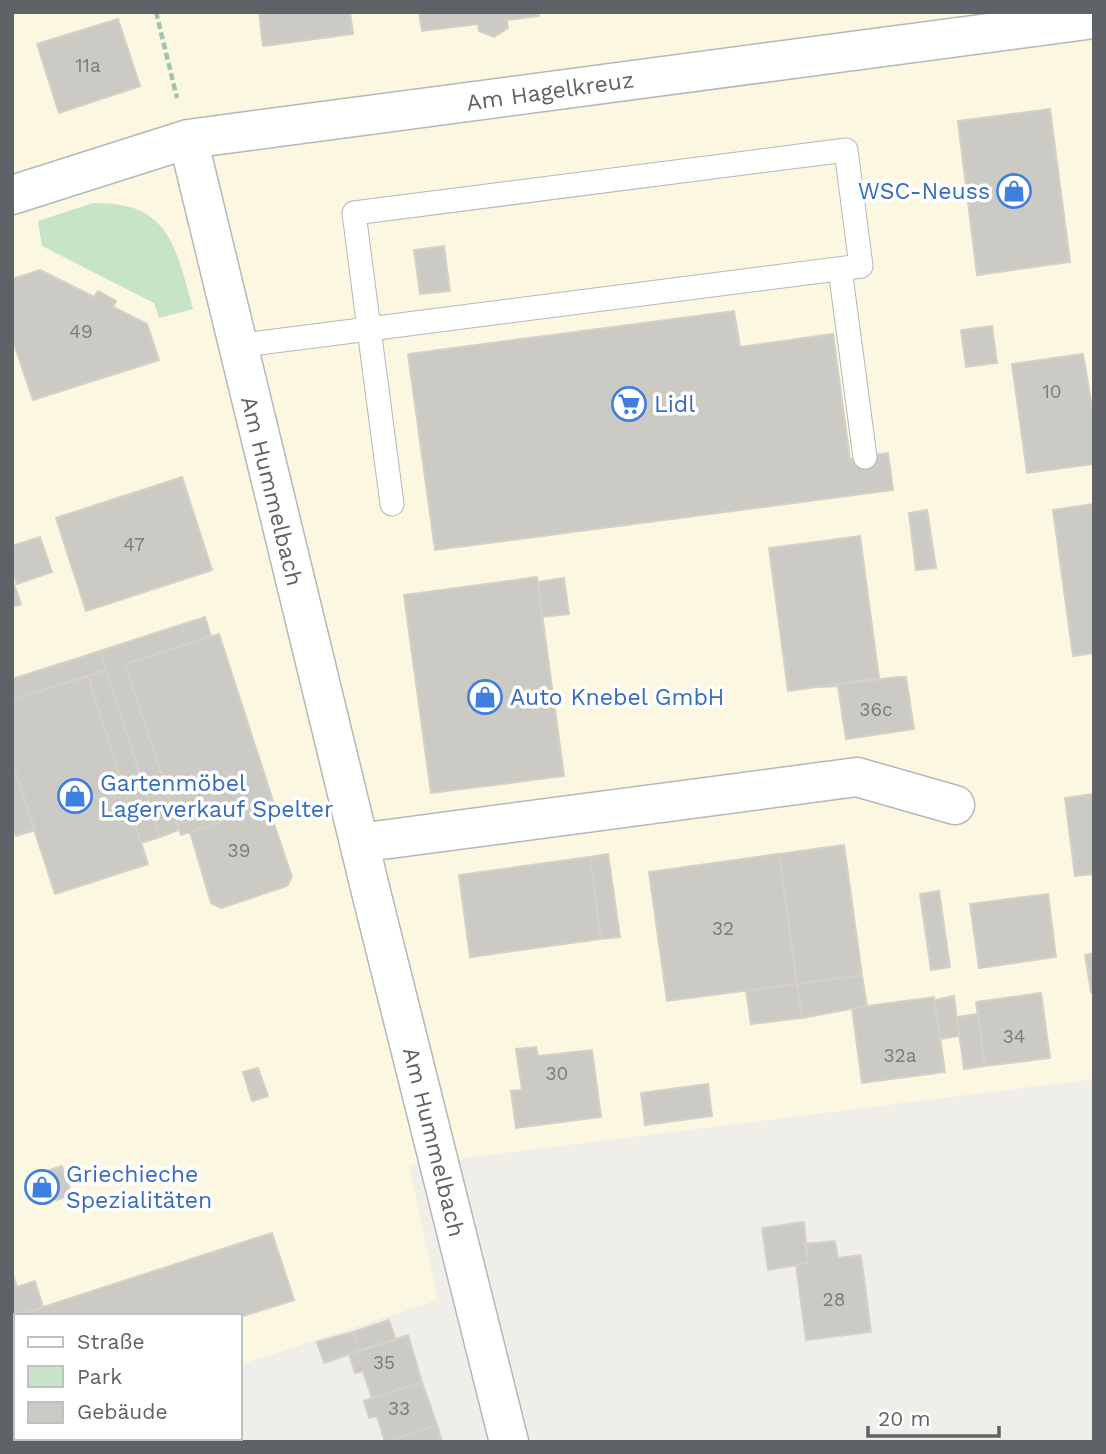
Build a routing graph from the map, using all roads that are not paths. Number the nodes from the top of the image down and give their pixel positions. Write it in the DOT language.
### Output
graph roads {
  1 [pos="1094,19"];
  2 [pos="188,139"];
  3 [pos="12,195"];
  4 [pos="840,269"];
  5 [pos="369,329"];
  6 [pos="236,346"];
  7 [pos="865,457"];
  8 [pos="392,504"];
  9 [pos="955,805"];
  10 [pos="359,843"];
  11 [pos="509,1442"];
  1 -- 2 [label="street, Am Hagelkreuz"];
  2 -- 3 [label="street, Am Hagelkreuz"];
  2 -- 6 [label="street, Am Hummelbach"];
  4 -- 5 [label="lane"];
  4 -- 5 [label="lane"];
  4 -- 7 [label="lane"];
  5 -- 6 [label="lane"];
  5 -- 8 [label="lane"];
  6 -- 10 [label="street, Am Hummelbach"];
  9 -- 10 [label="street"];
  10 -- 11 [label="street, Am Hummelbach"];
}
